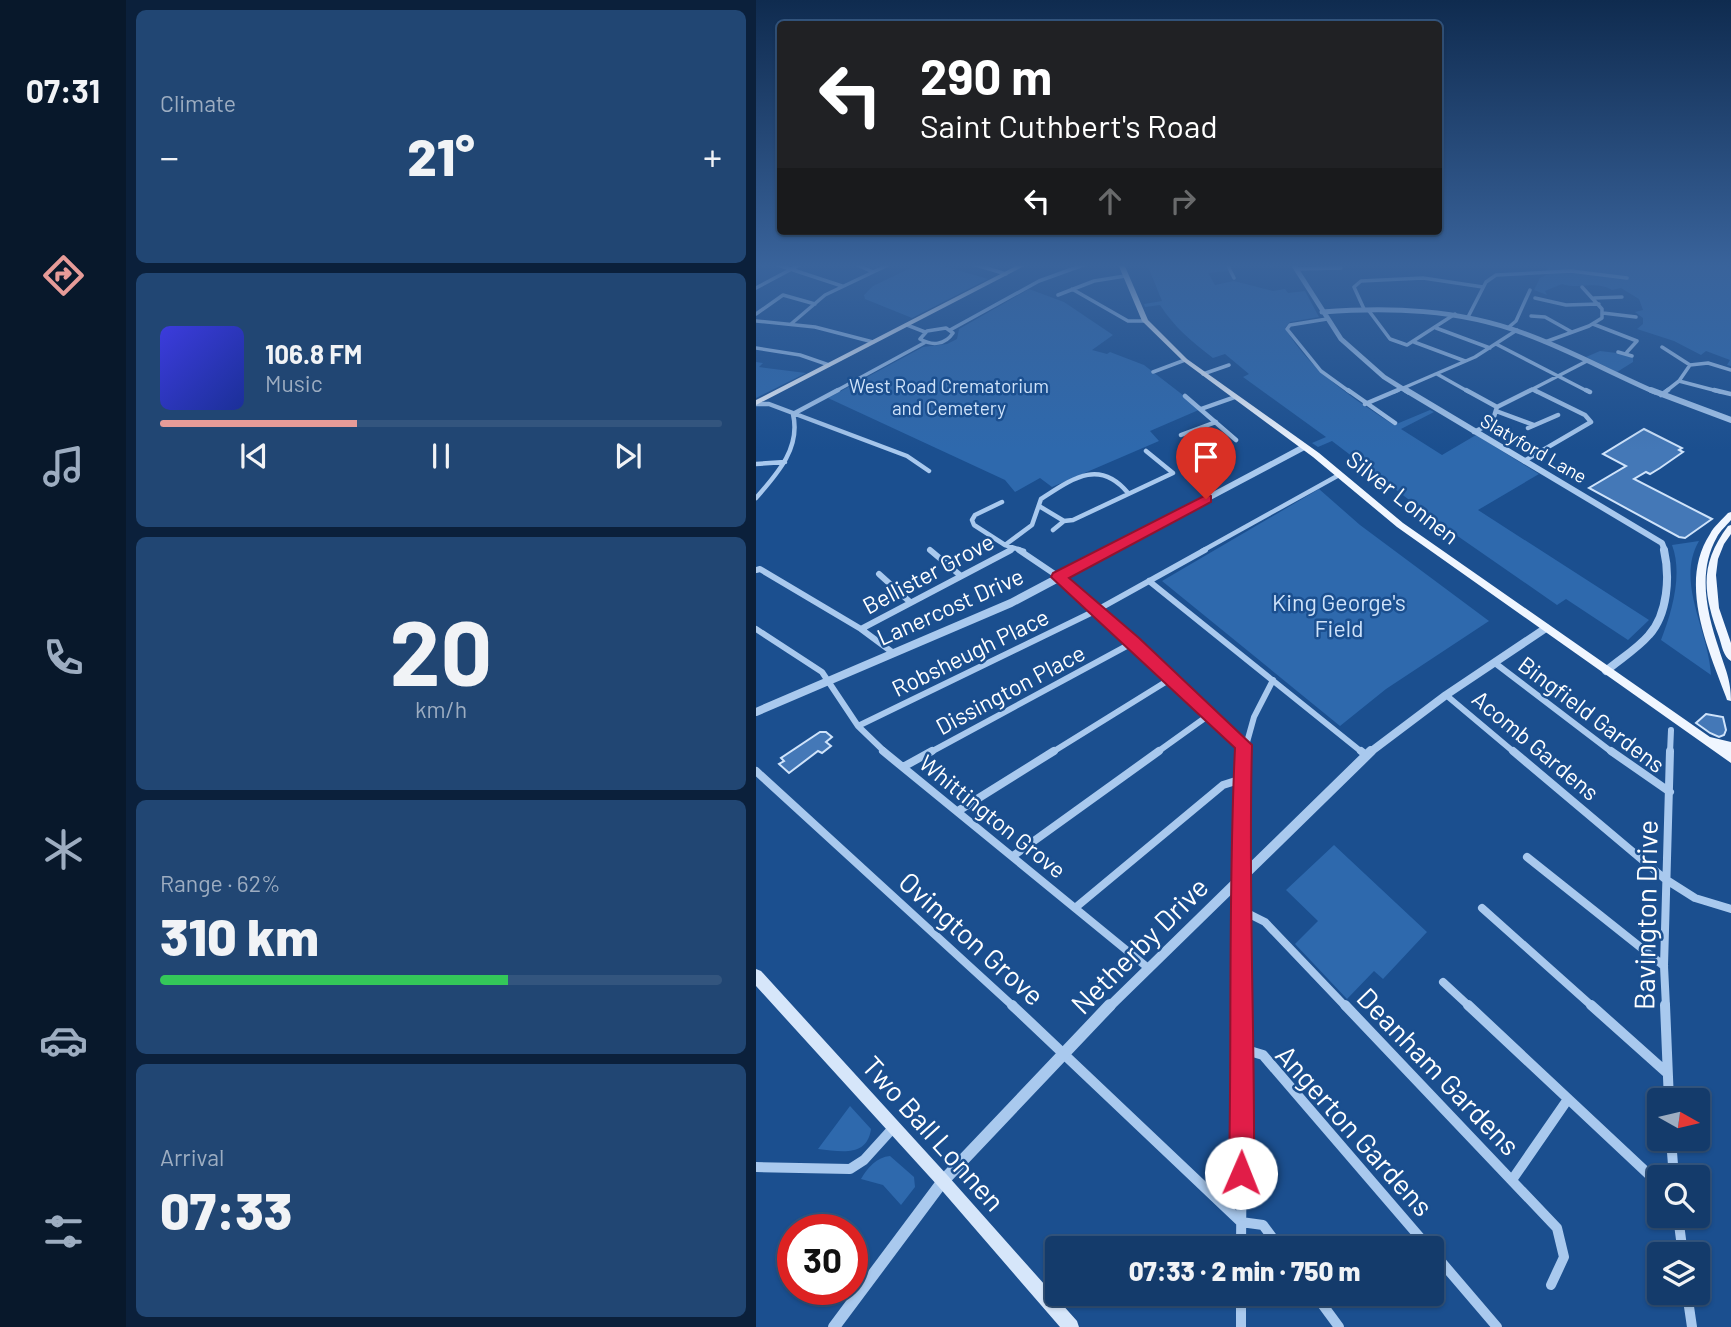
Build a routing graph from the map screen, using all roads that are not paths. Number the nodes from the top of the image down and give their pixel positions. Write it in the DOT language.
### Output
graph roads {
  1 [pos="802,326"];
  2 [pos="905,326"];
  3 [pos="910,326"];
  4 [pos="957,326"];
  5 [pos="1149,326"];
  6 [pos="1289,326"];
  7 [pos="1332,326"];
  8 [pos="1379,326"];
  9 [pos="1439,326"];
  10 [pos="1505,326"];
  11 [pos="1561,326"];
  12 [pos="1587,326"];
  13 [pos="1598,326"];
  14 [pos="1509,327"];
  15 [pos="1436,328"];
  16 [pos="950,330"];
  17 [pos="1517,330"];
  18 [pos="925,331"];
  19 [pos="1570,331"];
  20 [pos="873,342"];
  21 [pos="1414,342"];
  22 [pos="1545,342"];
  23 [pos="924,343"];
  24 [pos="1496,344"];
  25 [pos="756,348"];
  26 [pos="1490,348"];
  27 [pos="1662,350"];
  28 [pos="1618,352"];
  29 [pos="1185,360"];
  30 [pos="1465,361"];
  31 [pos="1587,361"];
  32 [pos="829,365"];
  33 [pos="1229,365"];
  34 [pos="1690,365"];
  35 [pos="1731,369"];
  36 [pos="1153,372"];
  37 [pos="1203,374"];
  38 [pos="1437,374"];
  39 [pos="1558,376"];
  40 [pos="1679,381"];
  41 [pos="1401,389"];
  42 [pos="1532,389"];
  43 [pos="1590,392"];
  44 [pos="1731,394"];
  45 [pos="1661,395"];
  46 [pos="1185,396"];
  47 [pos="1235,397"];
  48 [pos="770,400"];
  49 [pos="756,402"];
  50 [pos="1365,404"];
  51 [pos="1201,409"];
  52 [pos="1497,409"];
  53 [pos="793,414"];
  54 [pos="1558,415"];
  55 [pos="1731,420"];
  56 [pos="1216,422"];
  57 [pos="1395,423"];
  58 [pos="1190,432"];
  59 [pos="1474,432"];
  60 [pos="1181,435"];
  61 [pos="1236,440"];
  62 [pos="1217,447"];
  63 [pos="1304,447"];
  64 [pos="1210,450"];
  65 [pos="1146,451"];
  66 [pos="1202,453"];
  67 [pos="1524,461"];
  68 [pos="785,462"];
  69 [pos="756,464"];
  70 [pos="929,471"];
  71 [pos="1339,475"];
  72 [pos="1129,493"];
  73 [pos="756,498"];
  74 [pos="1002,502"];
  75 [pos="1039,506"];
  76 [pos="1731,515"];
  77 [pos="1064,521"];
  78 [pos="1731,528"];
  79 [pos="1054,530"];
  80 [pos="1005,545"];
  81 [pos="1012,549"];
  82 [pos="930,550"];
  83 [pos="756,570"];
  84 [pos="880,574"];
  85 [pos="961,576"];
  86 [pos="1059,577"];
  87 [pos="1149,581"];
  88 [pos="910,602"];
  89 [pos="1097,610"];
  90 [pos="1545,628"];
  91 [pos="756,629"];
  92 [pos="861,629"];
  93 [pos="1134,642"];
  94 [pos="892,652"];
  95 [pos="1731,657"];
  96 [pos="1495,663"];
  97 [pos="1605,671"];
  98 [pos="1172,678"];
  99 [pos="1273,680"];
  100 [pos="830,681"];
  101 [pos="1446,695"];
  102 [pos="1731,697"];
  103 [pos="756,712"];
  104 [pos="1209,715"];
  105 [pos="859,726"];
  106 [pos="1671,730"];
  107 [pos="1693,732"];
  108 [pos="1244,745"];
  109 [pos="1731,747"];
  110 [pos="1366,755"];
  111 [pos="1731,758"];
  112 [pos="903,767"];
  113 [pos="756,771"];
  114 [pos="1241,779"];
  115 [pos="1670,792"];
  116 [pos="958,811"];
  117 [pos="1013,856"];
  118 [pos="1527,857"];
  119 [pos="1240,877"];
  120 [pos="1665,879"];
  121 [pos="1075,908"];
  122 [pos="1482,908"];
  123 [pos="1731,909"];
  124 [pos="1241,910"];
  125 [pos="1664,966"];
  126 [pos="1147,967"];
  127 [pos="757,978"];
  128 [pos="1443,982"];
  129 [pos="1243,1049"];
  130 [pos="1064,1053"];
  131 [pos="1667,1072"];
  132 [pos="1668,1088"];
  133 [pos="1568,1099"];
  134 [pos="893,1128"];
  135 [pos="756,1167"];
  136 [pos="1647,1173"];
  137 [pos="1512,1180"];
  138 [pos="943,1181"];
  139 [pos="1241,1223"];
  140 [pos="1241,1236"];
  141 [pos="1271,1236"];
  142 [pos="1419,1236"];
  143 [pos="1444,1265"];
  144 [pos="1551,1285"];
  145 [pos="1689,1305"];
  146 [pos="1241,1306"];
  147 [pos="1324,1306"];
  148 [pos="835,1327"];
  149 [pos="1071,1327"];
  150 [pos="1241,1327"];
  151 [pos="1339,1327"];
  152 [pos="1497,1327"];
  153 [pos="1692,1327"];
  1 -- 20 [label="street"];
  2 -- 20 [label="main road"];
  3 -- 18 [label="street"];
  4 -- 16 [label="street"];
  5 -- 29 [label="main road, Silver Lonnen"];
  6 -- 50 [label="street"];
  7 -- 41 [label="street, Slatyford Lane"];
  8 -- 21 [label="street"];
  9 -- 15 [label="street"];
  10 -- 14 [label="street"];
  11 -- 19 [label="street"];
  12 -- 19 [label="street"];
  13 -- 28 [label="street"];
  14 -- 17 [label="street"];
  15 -- 21 [label="street"];
  15 -- 26 [label="street"];
  16 -- 18 [label="street"];
  16 -- 23 [label="street"];
  17 -- 22 [label="street"];
  17 -- 24 [label="street"];
  18 -- 23 [label="street"];
  19 -- 22 [label="street"];
  20 -- 32 [label="main road"];
  21 -- 30 [label="street"];
  22 -- 31 [label="street"];
  23 -- 53 [label="street"];
  24 -- 26 [label="street"];
  24 -- 39 [label="street"];
  25 -- 32 [label="street"];
  26 -- 30 [label="street"];
  27 -- 34 [label="street"];
  29 -- 36 [label="street"];
  29 -- 37 [label="main road, Silver Lonnen"];
  30 -- 38 [label="street"];
  31 -- 39 [label="street"];
  31 -- 45 [label="street"];
  32 -- 48 [label="main road"];
  32 -- 49 [label="main road"];
  33 -- 37 [label="street"];
  34 -- 35 [label="street"];
  34 -- 40 [label="street"];
  37 -- 47 [label="main road, Silver Lonnen"];
  38 -- 41 [label="street"];
  38 -- 52 [label="street"];
  39 -- 42 [label="street"];
  39 -- 43 [label="street"];
  40 -- 44 [label="street"];
  40 -- 45 [label="street"];
  41 -- 50 [label="street"];
  41 -- 59 [label="street, Slatyford Lane"];
  42 -- 52 [label="street"];
  42 -- 67 [label="street"];
  45 -- 55 [label="street"];
  46 -- 51 [label="street"];
  47 -- 51 [label="street"];
  47 -- 63 [label="main road, Silver Lonnen"];
  48 -- 49 [label="main road"];
  48 -- 53 [label="street"];
  50 -- 57 [label="street"];
  51 -- 56 [label="street"];
  52 -- 54 [label="street"];
  52 -- 59 [label="street"];
  53 -- 68 [label="street"];
  53 -- 70 [label="street"];
  56 -- 58 [label="street"];
  56 -- 61 [label="street"];
  58 -- 60 [label="street"];
  58 -- 64 [label="street"];
  59 -- 67 [label="street, Slatyford Lane"];
  62 -- 64 [label="street"];
  63 -- 71 [label="main road, Silver Lonnen"];
  63 -- 86 [label="street, Lanercost Drive"];
  64 -- 66 [label="street"];
  65 -- 72 [label="street"];
  67 -- 97 [label="street, Slatyford Lane"];
  68 -- 69 [label="street"];
  68 -- 73 [label="street"];
  71 -- 87 [label="street, Robsheugh Place"];
  71 -- 90 [label="main road, Silver Lonnen"];
  72 -- 75 [label="street"];
  72 -- 77 [label="street"];
  74 -- 80 [label="street"];
  75 -- 77 [label="street"];
  75 -- 80 [label="street"];
  76 -- 102 [label="main road"];
  77 -- 79 [label="street"];
  78 -- 95 [label="main road"];
  80 -- 81 [label="street"];
  81 -- 85 [label="street, Bellister Grove"];
  81 -- 86 [label="street"];
  82 -- 85 [label="street"];
  83 -- 92 [label="street"];
  84 -- 88 [label="street"];
  85 -- 88 [label="street, Bellister Grove"];
  86 -- 89 [label="street"];
  86 -- 94 [label="street, Lanercost Drive"];
  87 -- 89 [label="street, Robsheugh Place"];
  87 -- 99 [label="street"];
  88 -- 92 [label="street, Bellister Grove"];
  89 -- 93 [label="street"];
  89 -- 105 [label="street, Robsheugh Place"];
  90 -- 96 [label="street, Netherby Drive"];
  90 -- 97 [label="main road, Silver Lonnen"];
  91 -- 100 [label="street"];
  92 -- 94 [label="street"];
  93 -- 98 [label="street"];
  93 -- 112 [label="street, Dissington Place"];
  94 -- 100 [label="street, Lanercost Drive"];
  96 -- 101 [label="street, Netherby Drive"];
  96 -- 115 [label="street, Bingfield Gardens"];
  97 -- 107 [label="main road, Silver Lonnen"];
  98 -- 104 [label="street"];
  98 -- 116 [label="street"];
  99 -- 108 [label="street"];
  99 -- 110 [label="street"];
  100 -- 103 [label="street, Lanercost Drive"];
  100 -- 105 [label="street, Whittington Grove"];
  101 -- 110 [label="street, Netherby Drive"];
  101 -- 120 [label="street, Acomb Gardens"];
  104 -- 108 [label="street"];
  104 -- 117 [label="street"];
  105 -- 112 [label="street, Whittington Grove"];
  106 -- 115 [label="street, Bavington Drive"];
  107 -- 109 [label="main road, Silver Lonnen"];
  107 -- 111 [label="main road, Silver Lonnen"];
  108 -- 114 [label="street"];
  110 -- 119 [label="street, Netherby Drive"];
  112 -- 116 [label="street, Whittington Grove"];
  113 -- 130 [label="street, Ovington Grove"];
  114 -- 119 [label="street"];
  114 -- 121 [label="street"];
  115 -- 120 [label="street, Bavington Drive"];
  116 -- 117 [label="street, Whittington Grove"];
  117 -- 121 [label="street, Whittington Grove"];
  118 -- 125 [label="street"];
  119 -- 124 [label="street"];
  119 -- 126 [label="street, Netherby Drive"];
  120 -- 123 [label="street, Acomb Gardens"];
  120 -- 125 [label="street, Bavington Drive"];
  121 -- 126 [label="street, Whittington Grove"];
  122 -- 131 [label="street"];
  124 -- 129 [label="street"];
  124 -- 137 [label="street, Deanham Gardens"];
  125 -- 131 [label="street, Bavington Drive"];
  126 -- 130 [label="street, Netherby Drive"];
  127 -- 134 [label="main road, Two Ball Lonnen"];
  128 -- 133 [label="street"];
  129 -- 139 [label="street"];
  129 -- 142 [label="street, Angerton Gardens"];
  130 -- 138 [label="street, Netherby Drive"];
  130 -- 139 [label="street, Ovington Grove"];
  131 -- 132 [label="street, Bavington Drive"];
  133 -- 136 [label="street"];
  133 -- 137 [label="street"];
  134 -- 135 [label="street"];
  134 -- 138 [label="main road, Two Ball Lonnen"];
  137 -- 144 [label="street, Deanham Gardens"];
  138 -- 148 [label="street, Netherby Drive"];
  138 -- 149 [label="main road, Two Ball Lonnen"];
  139 -- 140 [label="street"];
  139 -- 141 [label="street, Ovington Grove"];
  143 -- 152 [label="street, Angerton Gardens"];
  145 -- 153 [label="street"];
  146 -- 150 [label="street"];
  147 -- 151 [label="street"];
}
